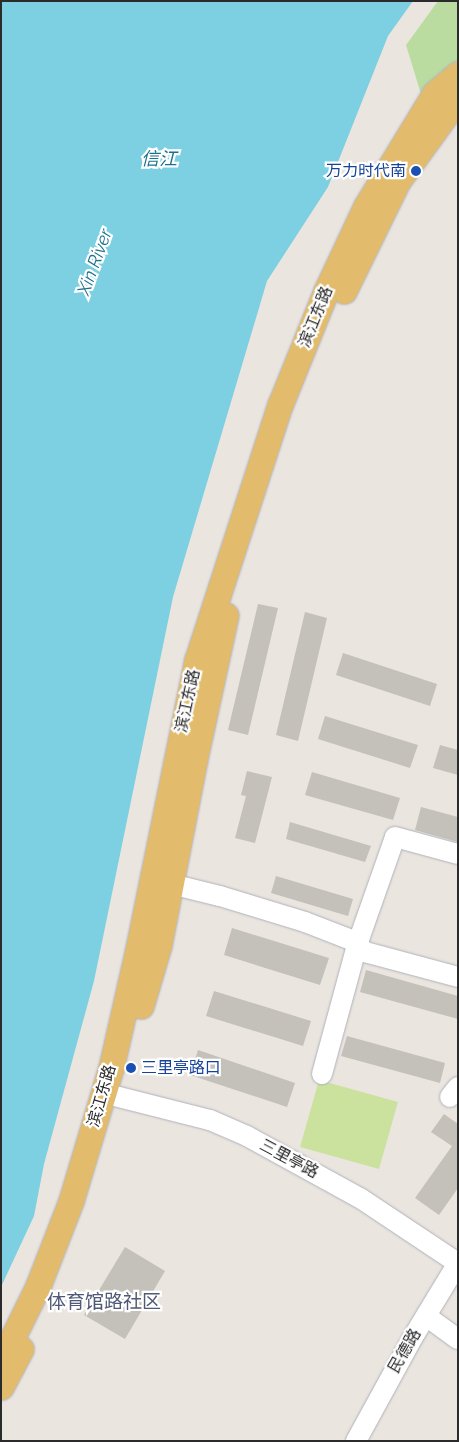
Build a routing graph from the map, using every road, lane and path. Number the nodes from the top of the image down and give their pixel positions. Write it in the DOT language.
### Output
graph roads {
  1 [pos="458,74"];
  2 [pos="458,103"];
  3 [pos="458,854"];
  4 [pos="170,884"];
  5 [pos="357,944"];
  6 [pos="458,977"];
  7 [pos="322,1074"];
  8 [pos="109,1094"];
  9 [pos="458,1263"];
  10 [pos="426,1316"];
  11 [pos="458,1339"];
  12 [pos="1,1361"];
  13 [pos="1,1387"];
  14 [pos="356,1441"];
  1 -- 8 [label="main road, 滨江东路"];
  2 -- 4 [label="main road, 滨江东路"];
  3 -- 5 [label="street"];
  4 -- 5 [label="street"];
  4 -- 8 [label="main road, 滨江东路"];
  5 -- 6 [label="street"];
  5 -- 7 [label="street"];
  8 -- 9 [label="street, 三里亭路"];
  8 -- 12 [label="main road, 滨江东路"];
  8 -- 13 [label="main road, 滨江东路"];
  9 -- 10 [label="street, 民德路"];
  10 -- 11 [label="street"];
  10 -- 14 [label="street, 民德路"];
}
